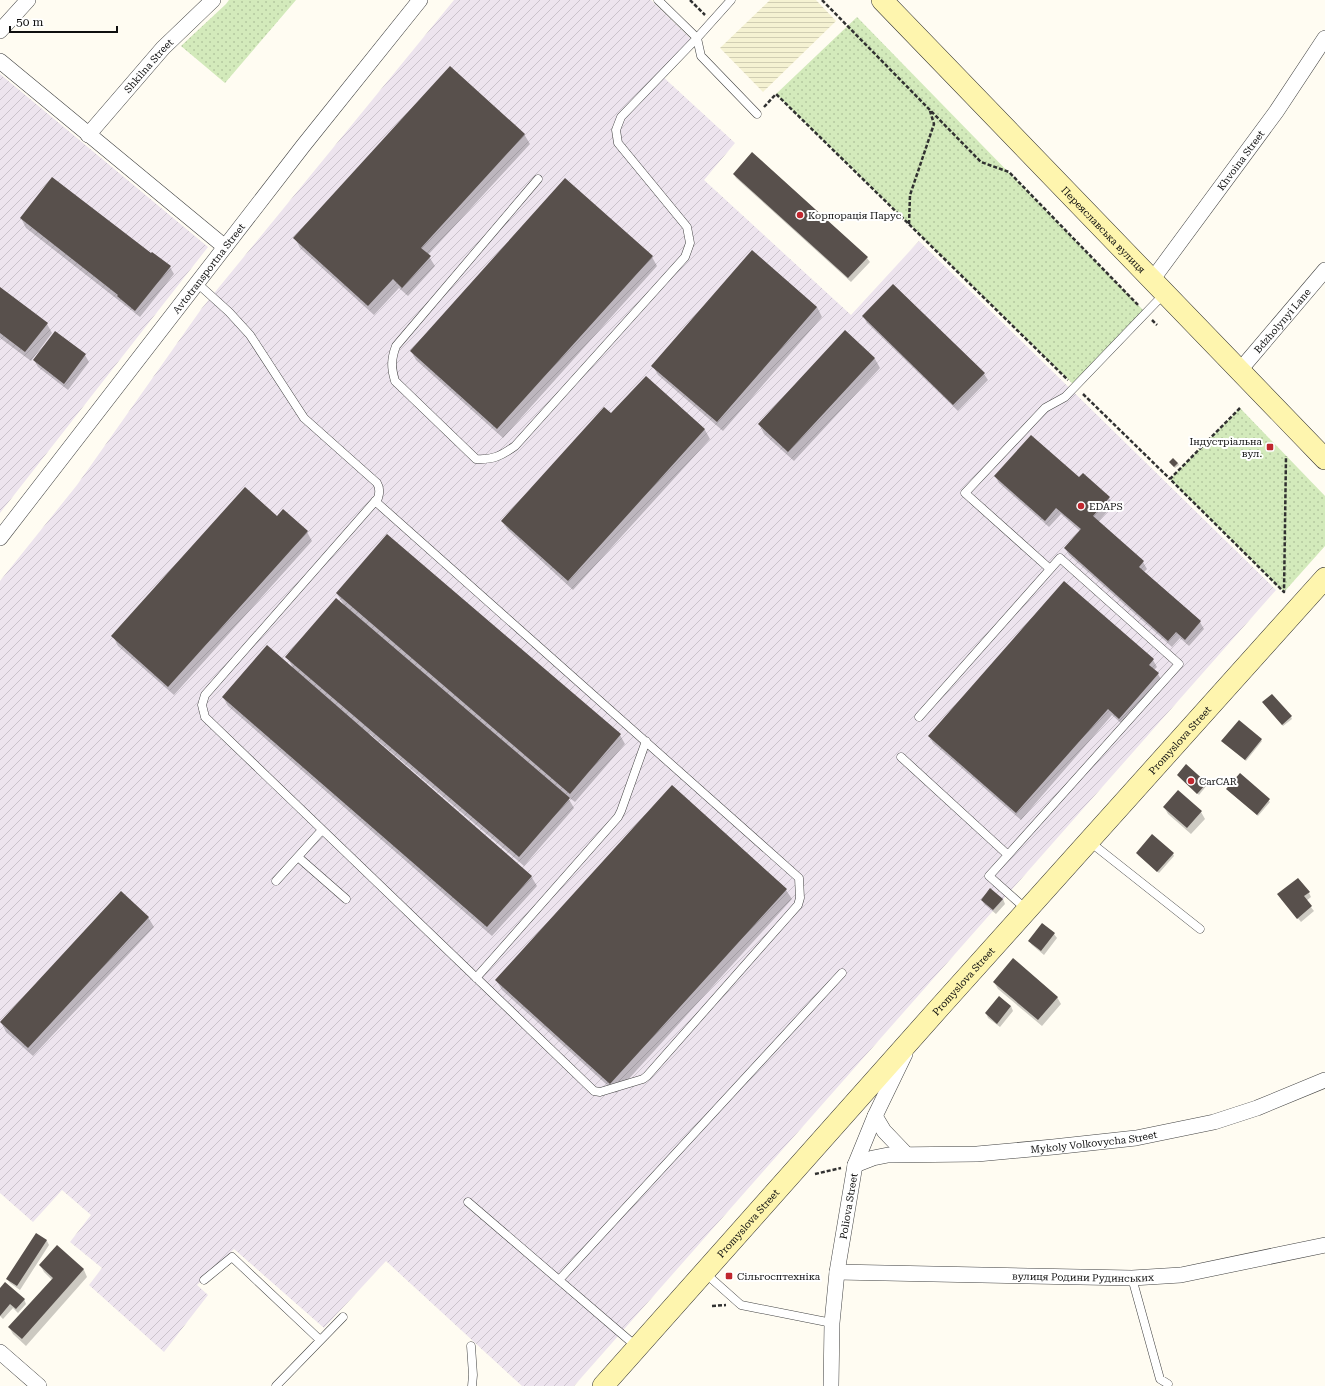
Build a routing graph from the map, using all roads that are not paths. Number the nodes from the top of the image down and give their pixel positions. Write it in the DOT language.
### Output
graph roads {
  1 [pos="28,0"];
  2 [pos="213,0"];
  3 [pos="420,0"];
  4 [pos="658,0"];
  5 [pos="731,0"];
  6 [pos="882,0"];
  7 [pos="0,31"];
  8 [pos="697,38"];
  9 [pos="1325,38"];
  10 [pos="0,61"];
  11 [pos="758,114"];
  12 [pos="88,135"];
  13 [pos="538,179"];
  14 [pos="225,247"];
  15 [pos="1325,270"];
  16 [pos="197,283"];
  17 [pos="1159,286"];
  18 [pos="1240,370"];
  19 [pos="1325,459"];
  20 [pos="376,501"];
  21 [pos="0,538"];
  22 [pos="1050,569"];
  23 [pos="1325,578"];
  24 [pos="919,717"];
  25 [pos="646,741"];
  26 [pos="900,757"];
  27 [pos="322,830"];
  28 [pos="1089,842"];
  29 [pos="1008,855"];
  30 [pos="298,857"];
  31 [pos="276,881"];
  32 [pos="346,899"];
  33 [pos="1027,911"];
  34 [pos="1200,930"];
  35 [pos="842,973"];
  36 [pos="476,978"];
  37 [pos="913,1038"];
  38 [pos="1325,1080"];
  39 [pos="875,1116"];
  40 [pos="906,1154"];
  41 [pos="855,1165"];
  42 [pos="468,1202"];
  43 [pos="1325,1245"];
  44 [pos="837,1272"];
  45 [pos="704,1273"];
  46 [pos="1132,1278"];
  47 [pos="204,1280"];
  48 [pos="559,1280"];
  49 [pos="343,1317"];
  50 [pos="832,1322"];
  51 [pos="320,1340"];
  52 [pos="471,1346"];
  53 [pos="638,1347"];
  54 [pos="0,1352"];
  55 [pos="1168,1384"];
  56 [pos="39,1386"];
  57 [pos="276,1386"];
  58 [pos="472,1386"];
  59 [pos="603,1386"];
  60 [pos="831,1386"];
  1 -- 7 [label="street"];
  2 -- 12 [label="street, Shkilna Street"];
  3 -- 14 [label="street, Avtotransportna Street"];
  4 -- 8 [label="lane"];
  5 -- 8 [label="lane"];
  6 -- 17 [label="street, Переяславська вулиця"];
  8 -- 11 [label="lane"];
  8 -- 13 [label="lane"];
  9 -- 17 [label="street, Khvoina Street"];
  10 -- 12 [label="street"];
  12 -- 14 [label="street"];
  14 -- 16 [label="street, Avtotransportna Street"];
  15 -- 18 [label="street, Bdzholynyi Lane"];
  16 -- 20 [label="lane"];
  16 -- 21 [label="street, Avtotransportna Street"];
  17 -- 18 [label="street, Переяславська вулиця"];
  17 -- 22 [label="lane"];
  18 -- 19 [label="street, Переяславська вулиця"];
  20 -- 25 [label="lane"];
  20 -- 27 [label="lane"];
  22 -- 24 [label="lane"];
  22 -- 29 [label="lane"];
  23 -- 28 [label="street, Promyslova Street"];
  25 -- 36 [label="lane"];
  25 -- 36 [label="lane"];
  26 -- 29 [label="lane"];
  27 -- 30 [label="lane"];
  27 -- 36 [label="lane"];
  28 -- 33 [label="street, Promyslova Street"];
  28 -- 34 [label="lane"];
  29 -- 33 [label="lane"];
  30 -- 31 [label="lane"];
  30 -- 32 [label="lane"];
  33 -- 37 [label="street, Promyslova Street"];
  35 -- 48 [label="lane"];
  37 -- 39 [label="street, Poliova Street"];
  37 -- 45 [label="street, Promyslova Street"];
  38 -- 40 [label="street, Mykoly Volkovycha Street"];
  39 -- 40 [label="street"];
  39 -- 41 [label="street, Poliova Street"];
  40 -- 41 [label="street, Mykoly Volkovycha Street"];
  41 -- 44 [label="street, Poliova Street"];
  42 -- 48 [label="lane"];
  43 -- 46 [label="street, вулиця Родини Рудинських"];
  44 -- 46 [label="street, вулиця Родини Рудинських"];
  44 -- 50 [label="street, Poliova Street"];
  45 -- 50 [label="lane"];
  45 -- 53 [label="street, Promyslova Street"];
  46 -- 55 [label="lane"];
  47 -- 51 [label="lane"];
  48 -- 53 [label="lane"];
  49 -- 51 [label="lane"];
  50 -- 60 [label="street, Poliova Street"];
  51 -- 57 [label="lane"];
  52 -- 58 [label="lane"];
  53 -- 59 [label="street, Promyslova Street"];
  54 -- 56 [label="street"];
}
